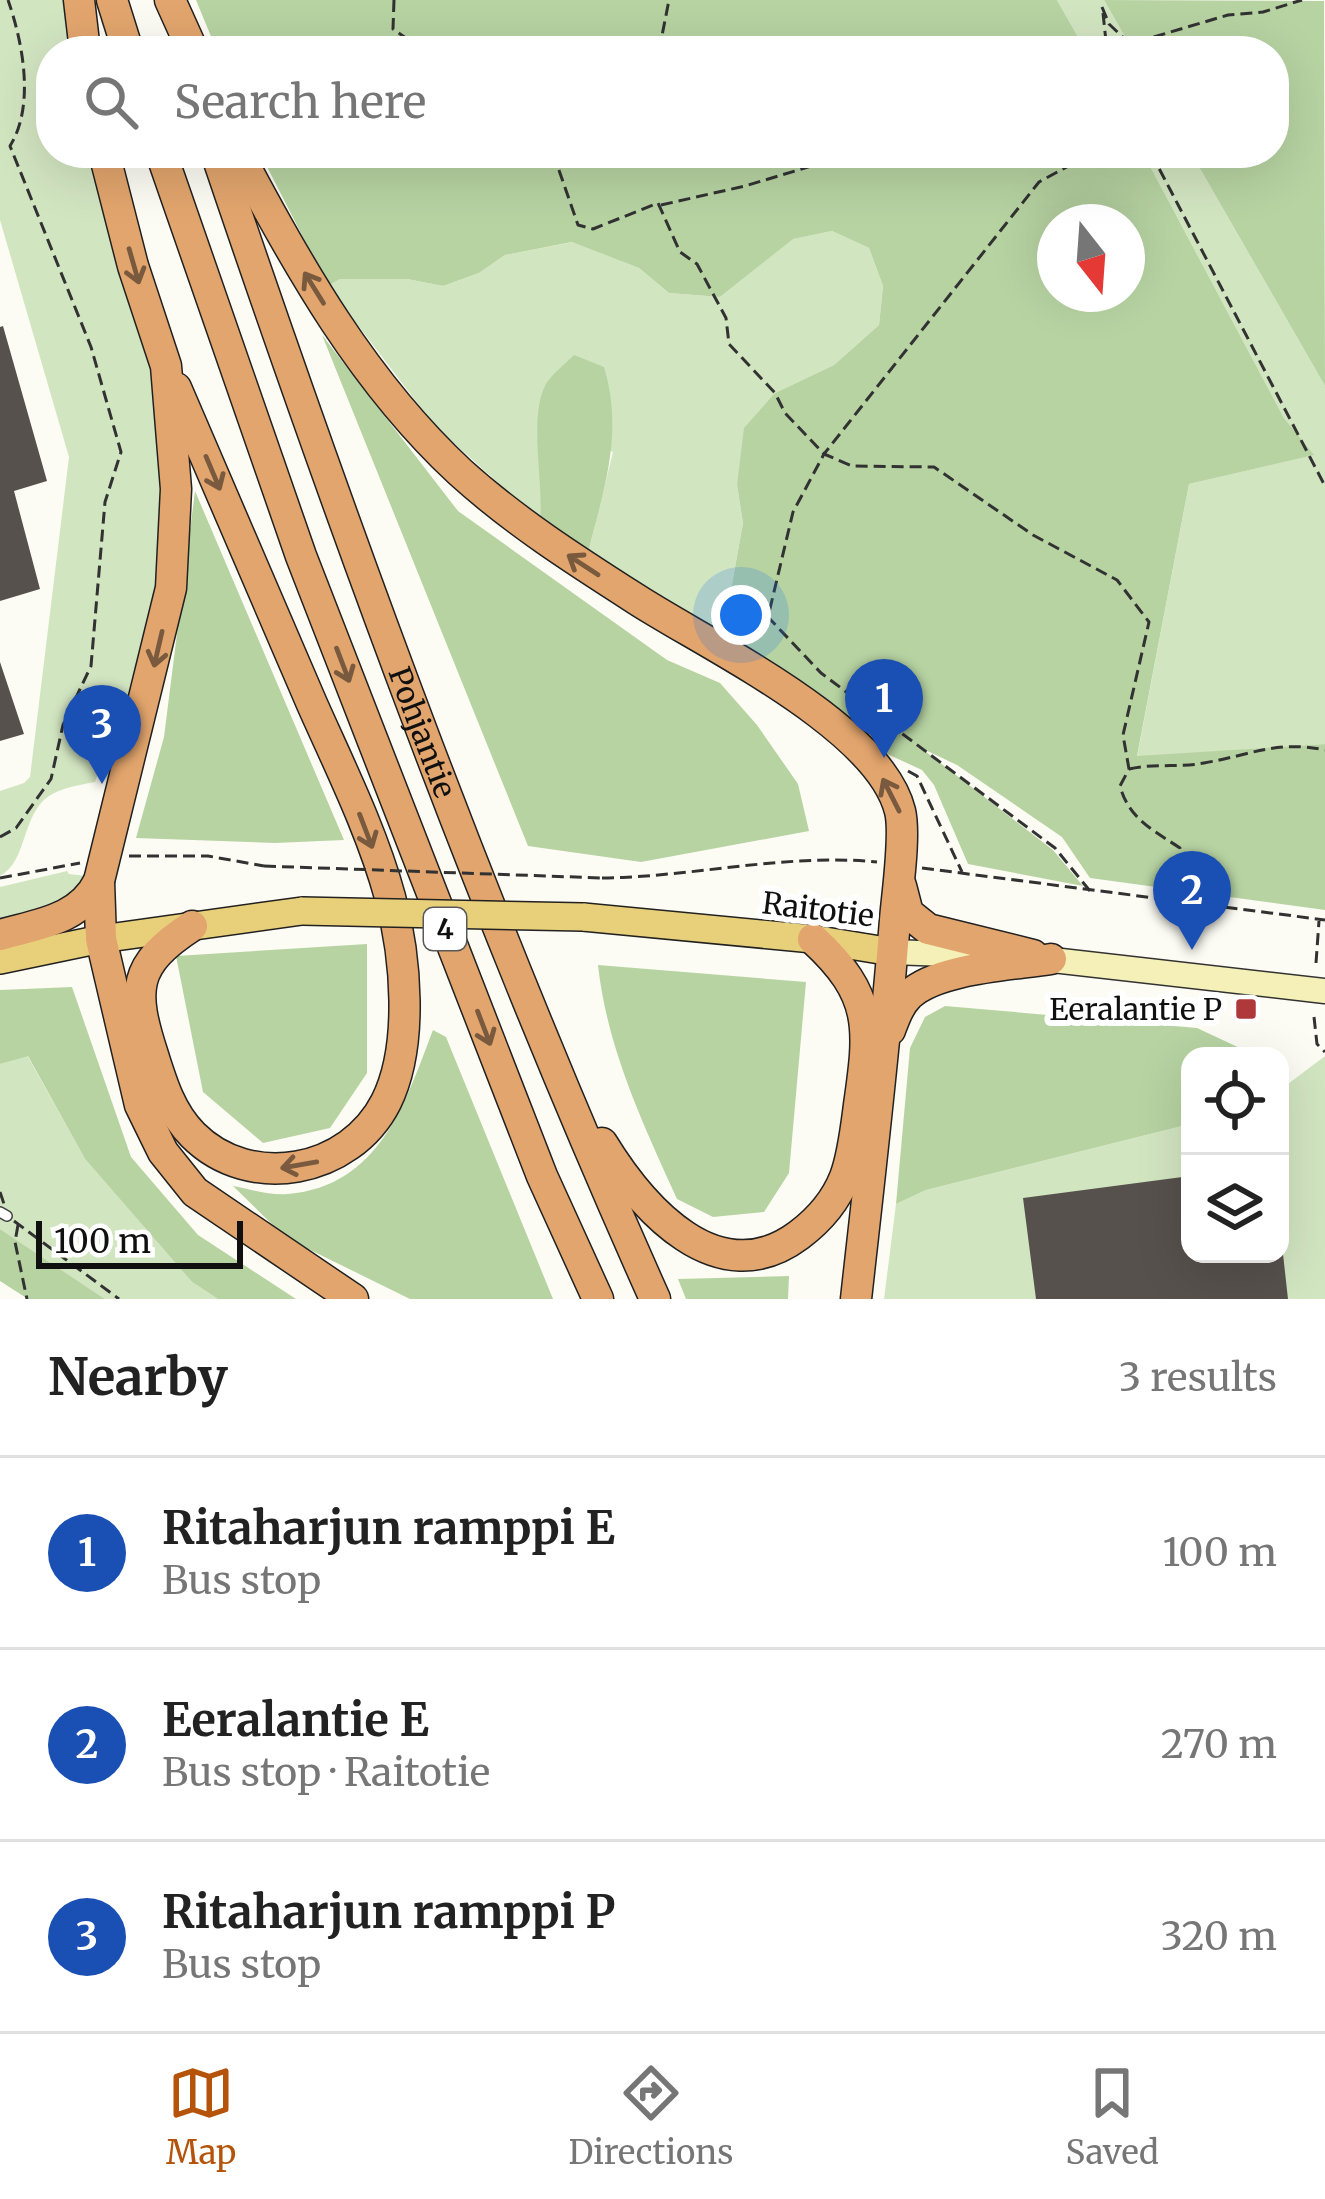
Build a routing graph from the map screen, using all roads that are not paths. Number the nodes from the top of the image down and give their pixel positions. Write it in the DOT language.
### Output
graph roads {
  1 [pos="79,0"];
  2 [pos="112,0"];
  3 [pos="168,0"];
  4 [pos="83,36"];
  5 [pos="123,36"];
  6 [pos="179,36"];
  7 [pos="186,36"];
  8 [pos="108,168"];
  9 [pos="166,168"];
  10 [pos="221,168"];
  11 [pos="246,168"];
  12 [pos="166,366"];
  13 [pos="102,866"];
  14 [pos="899,868"];
  15 [pos="302,910"];
  16 [pos="192,926"];
  17 [pos="100,931"];
  18 [pos="0,936"];
  19 [pos="813,939"];
  20 [pos="892,952"];
  21 [pos="1051,959"];
  22 [pos="0,960"];
  23 [pos="1325,992"];
  24 [pos="886,1041"];
  25 [pos="554,1065"];
  26 [pos="353,1299"];
  27 [pos="598,1299"];
  28 [pos="655,1299"];
  29 [pos="856,1299"];
  1 -- 4 [label="highway"];
  2 -- 5 [label="highway"];
  3 -- 6 [label="highway"];
  3 -- 7 [label="highway"];
  8 -- 12 [label="highway, one-way"];
  9 -- 27 [label="highway, Pohjantie / 4, one-way"];
  10 -- 25 [label="highway, Pohjantie / 4"];
  14 -- 11 [label="highway, one-way"];
  12 -- 13 [label="highway, one-way"];
  12 -- 16 [label="highway, one-way"];
  13 -- 17 [label="highway"];
  13 -- 18 [label="highway"];
  14 -- 20 [label="highway"];
  14 -- 21 [label="highway"];
  15 -- 16 [label="main road, Raitotie"];
  15 -- 17 [label="main road, Raitotie"];
  15 -- 19 [label="main road, Raitotie, bridge"];
  16 -- 17 [label="main road, Raitotie"];
  17 -- 18 [label="main road, Raitotie"];
  17 -- 22 [label="main road, Raitotie"];
  17 -- 26 [label="highway"];
  19 -- 20 [label="main road, Raitotie"];
  19 -- 25 [label="highway"];
  20 -- 21 [label="main road, Raitotie"];
  20 -- 24 [label="highway"];
  21 -- 23 [label="main road, Raitotie"];
  21 -- 24 [label="highway"];
  24 -- 29 [label="highway"];
  25 -- 28 [label="highway, Pohjantie / 4"];
}
